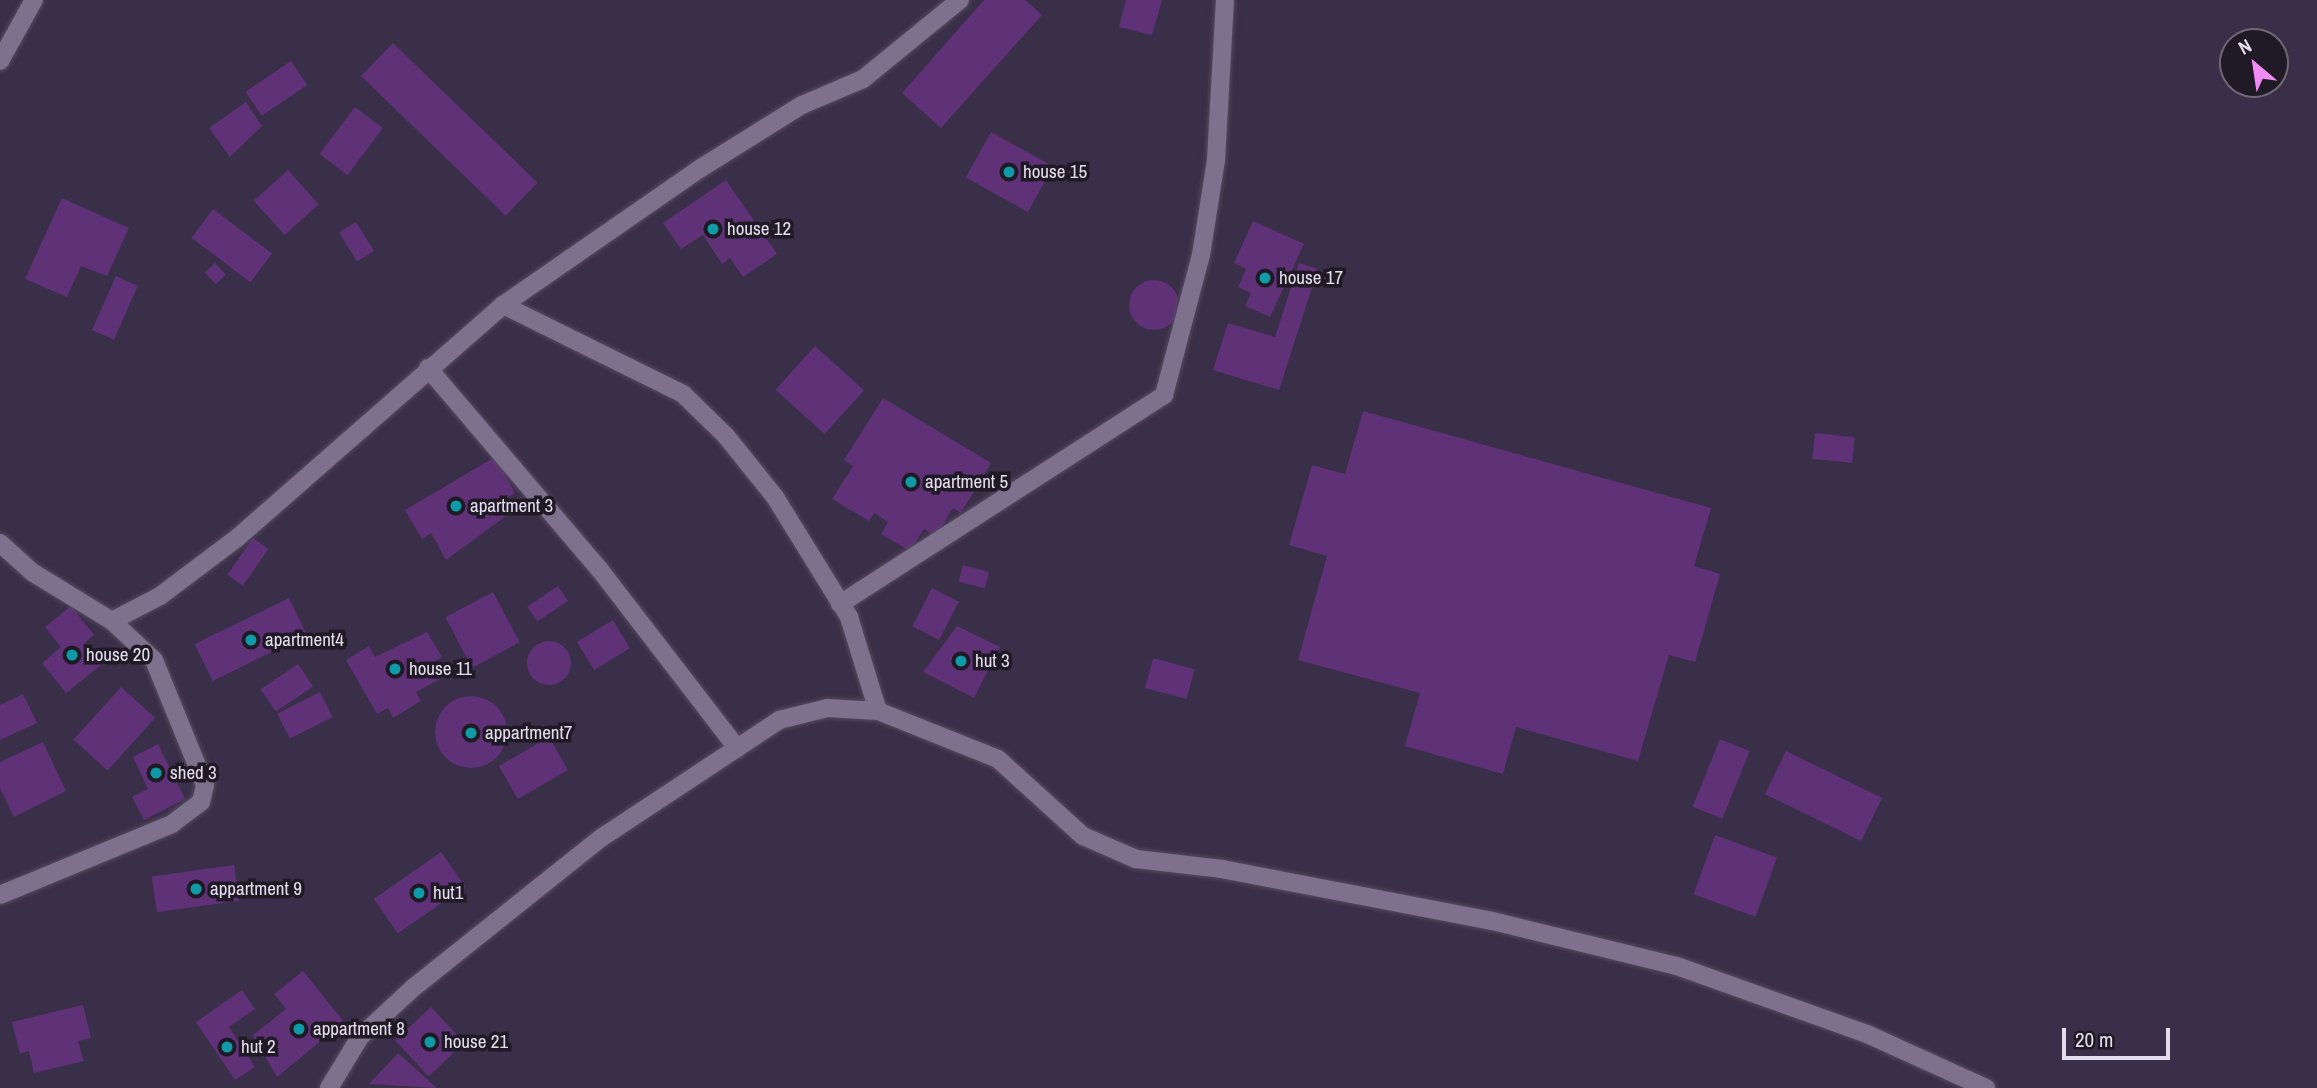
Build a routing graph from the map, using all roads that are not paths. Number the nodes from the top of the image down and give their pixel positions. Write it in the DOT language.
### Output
graph roads {
  1 [pos="34,0"];
  2 [pos="960,0"];
  3 [pos="1225,0"];
  4 [pos="0,61"];
  5 [pos="503,305"];
  6 [pos="428,368"];
  7 [pos="0,543"];
  8 [pos="840,604"];
  9 [pos="112,621"];
  10 [pos="878,711"];
  11 [pos="737,748"];
  12 [pos="0,895"];
  13 [pos="329,1088"];
  14 [pos="1986,1088"];
  1 -- 4 [label="street"];
  2 -- 5 [label="street"];
  3 -- 8 [label="street"];
  5 -- 6 [label="street"];
  5 -- 8 [label="street"];
  6 -- 9 [label="street"];
  6 -- 11 [label="street"];
  7 -- 9 [label="street"];
  8 -- 10 [label="street"];
  9 -- 12 [label="street"];
  10 -- 11 [label="street"];
  10 -- 14 [label="street"];
  11 -- 13 [label="street"];
}
